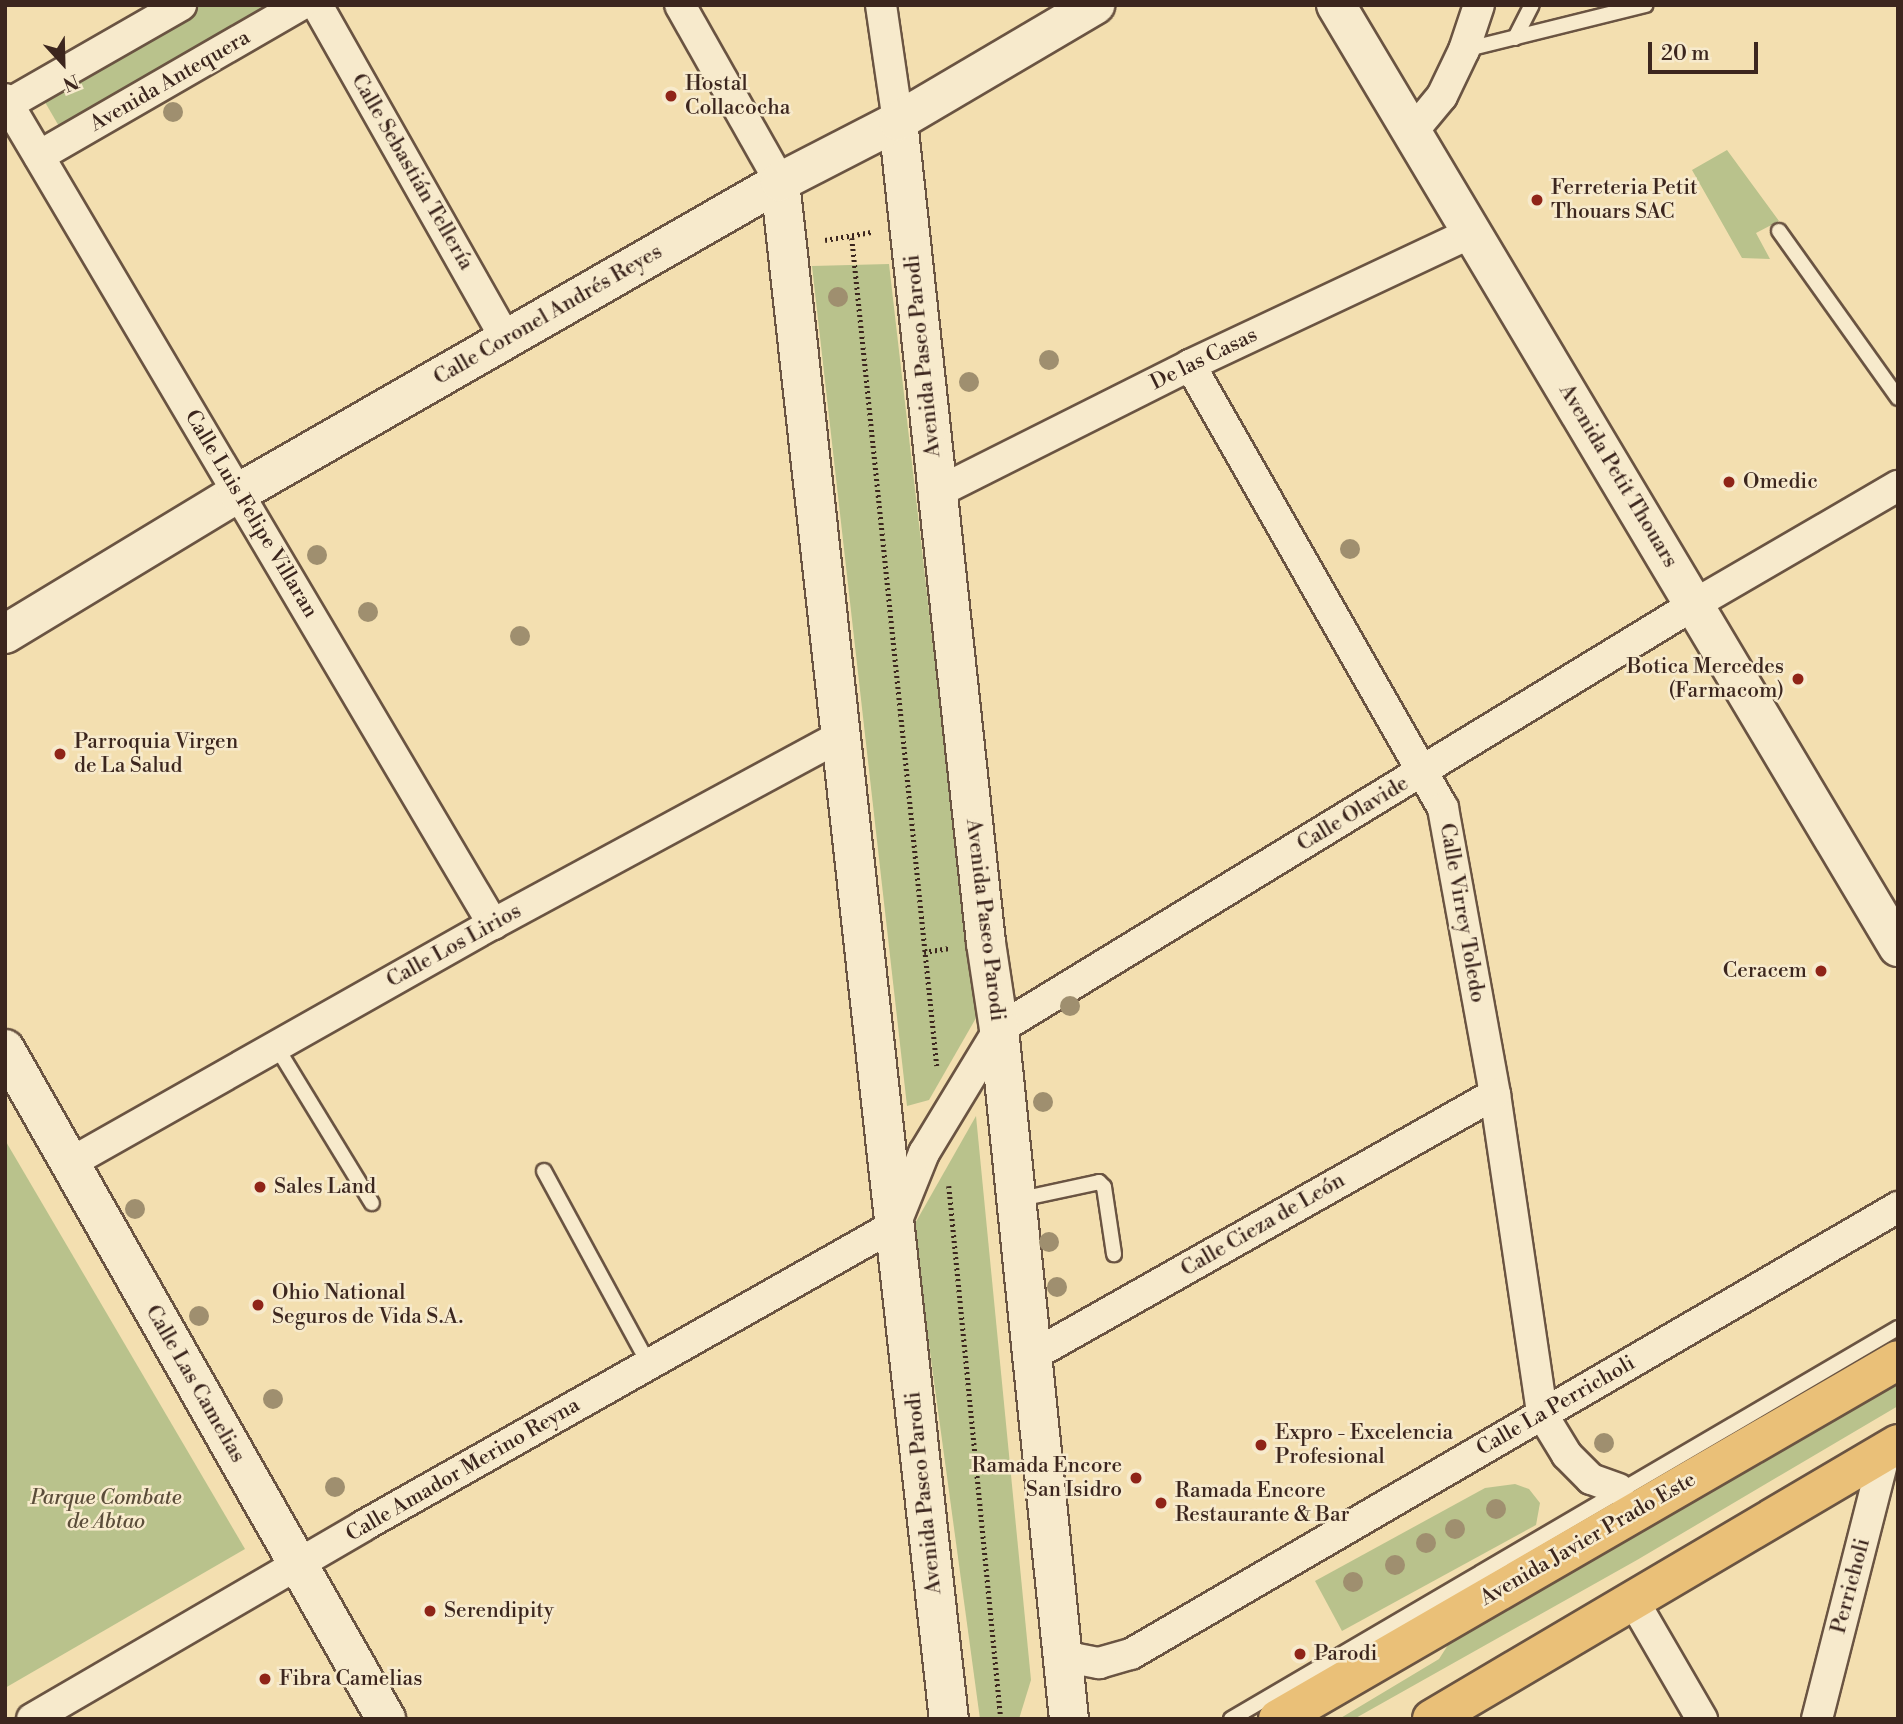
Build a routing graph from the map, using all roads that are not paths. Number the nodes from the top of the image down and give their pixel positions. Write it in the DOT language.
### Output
graph roads {
  1 [pos="181,5"];
  2 [pos="301,5"];
  3 [pos="317,5"];
  4 [pos="680,5"];
  5 [pos="881,5"];
  6 [pos="1095,5"];
  7 [pos="1336,5"];
  8 [pos="1479,5"];
  9 [pos="1532,5"];
  10 [pos="1646,5"];
  11 [pos="1515,38"];
  12 [pos="1464,50"];
  13 [pos="6,103"];
  14 [pos="898,121"];
  15 [pos="1413,131"];
  16 [pos="39,156"];
  17 [pos="780,182"];
  18 [pos="1779,231"];
  19 [pos="1473,232"];
  20 [pos="506,339"];
  21 [pos="1189,365"];
  22 [pos="1898,398"];
  23 [pos="1898,486"];
  24 [pos="238,492"];
  25 [pos="938,492"];
  26 [pos="1695,604"];
  27 [pos="5,634"];
  28 [pos="841,736"];
  29 [pos="1421,773"];
  30 [pos="493,924"];
  31 [pos="1898,947"];
  32 [pos="999,1029"];
  33 [pos="276,1046"];
  34 [pos="5,1049"];
  35 [pos="1495,1094"];
  36 [pos="70,1163"];
  37 [pos="544,1171"];
  38 [pos="1015,1200"];
  39 [pos="372,1203"];
  40 [pos="1898,1207"];
  41 [pos="895,1225"];
  42 [pos="1114,1254"];
  43 [pos="1898,1328"];
  44 [pos="1030,1357"];
  45 [pos="1898,1360"];
  46 [pos="649,1364"];
  47 [pos="1542,1414"];
  48 [pos="1891,1448"];
  49 [pos="1618,1489"];
  50 [pos="298,1564"];
  51 [pos="1633,1600"];
  52 [pos="1062,1656"];
  53 [pos="32,1719"];
  54 [pos="386,1719"];
  55 [pos="949,1719"];
  56 [pos="1069,1719"];
  57 [pos="1231,1719"];
  58 [pos="1278,1719"];
  59 [pos="1432,1719"];
  60 [pos="1702,1719"];
  61 [pos="1817,1719"];
  1 -- 13 [label="street"];
  2 -- 16 [label="street, Avenida Antequera"];
  3 -- 20 [label="street, Calle Sebastián Tellería"];
  4 -- 17 [label="street"];
  5 -- 14 [label="street"];
  6 -- 14 [label="street, Calle Coronel Andrés Reyes"];
  7 -- 15 [label="street, Avenida Petit Thouars"];
  8 -- 12 [label="street"];
  9 -- 11 [label="lane"];
  10 -- 11 [label="lane"];
  11 -- 12 [label="lane"];
  12 -- 15 [label="street"];
  13 -- 16 [label="street, Calle Luis Felipe Villaran"];
  14 -- 17 [label="street, Calle Coronel Andrés Reyes"];
  14 -- 25 [label="street, Avenida Paseo Parodi"];
  15 -- 19 [label="street, Avenida Petit Thouars"];
  16 -- 24 [label="street, Calle Luis Felipe Villaran"];
  17 -- 20 [label="street, Calle Coronel Andrés Reyes"];
  17 -- 28 [label="street, Avenida Paseo Parodi"];
  18 -- 22 [label="lane"];
  19 -- 21 [label="street, De las Casas"];
  19 -- 26 [label="street, Avenida Petit Thouars"];
  20 -- 24 [label="street, Calle Coronel Andrés Reyes"];
  21 -- 25 [label="street, De las Casas"];
  21 -- 29 [label="street, Calle Virrey Toledo"];
  23 -- 26 [label="street, Calle Olavide"];
  24 -- 27 [label="street, Calle Coronel Andrés Reyes"];
  24 -- 30 [label="street, Calle Luis Felipe Villaran"];
  25 -- 32 [label="street, Avenida Paseo Parodi"];
  26 -- 29 [label="street, Calle Olavide"];
  26 -- 31 [label="street, Avenida Petit Thouars"];
  28 -- 30 [label="street, Calle Los Lirios"];
  28 -- 41 [label="street, Avenida Paseo Parodi"];
  29 -- 32 [label="street, Calle Olavide"];
  29 -- 35 [label="street, Calle Virrey Toledo"];
  30 -- 33 [label="street, Calle Los Lirios"];
  32 -- 38 [label="street, Avenida Paseo Parodi"];
  32 -- 41 [label="street, Calle Olavide"];
  33 -- 36 [label="street, Calle Los Lirios"];
  33 -- 39 [label="lane"];
  34 -- 36 [label="street, Calle Las Camelias"];
  35 -- 44 [label="street, Calle Cieza de León"];
  35 -- 47 [label="street, Calle Virrey Toledo"];
  36 -- 50 [label="street, Calle Las Camelias"];
  37 -- 46 [label="lane"];
  38 -- 42 [label="lane"];
  38 -- 44 [label="street, Avenida Paseo Parodi"];
  40 -- 47 [label="street, Calle La Perricholi"];
  41 -- 46 [label="street, Calle Amador Merino Reyna"];
  41 -- 55 [label="street, Avenida Paseo Parodi"];
  43 -- 49 [label="lane"];
  44 -- 52 [label="street, Avenida Paseo Parodi"];
  45 -- 58 [label="main road, Avenida Javier Prado Este"];
  46 -- 50 [label="street, Calle Amador Merino Reyna"];
  47 -- 49 [label="street, Calle Virrey Toledo"];
  47 -- 52 [label="street, Calle La Perricholi"];
  48 -- 51 [label="main road"];
  48 -- 61 [label="street, Perricholi"];
  49 -- 57 [label="lane"];
  50 -- 53 [label="street, Calle Amador Merino Reyna"];
  50 -- 54 [label="street, Calle Las Camelias"];
  51 -- 59 [label="main road"];
  51 -- 60 [label="street"];
  52 -- 56 [label="street, Avenida Paseo Parodi"];
}
